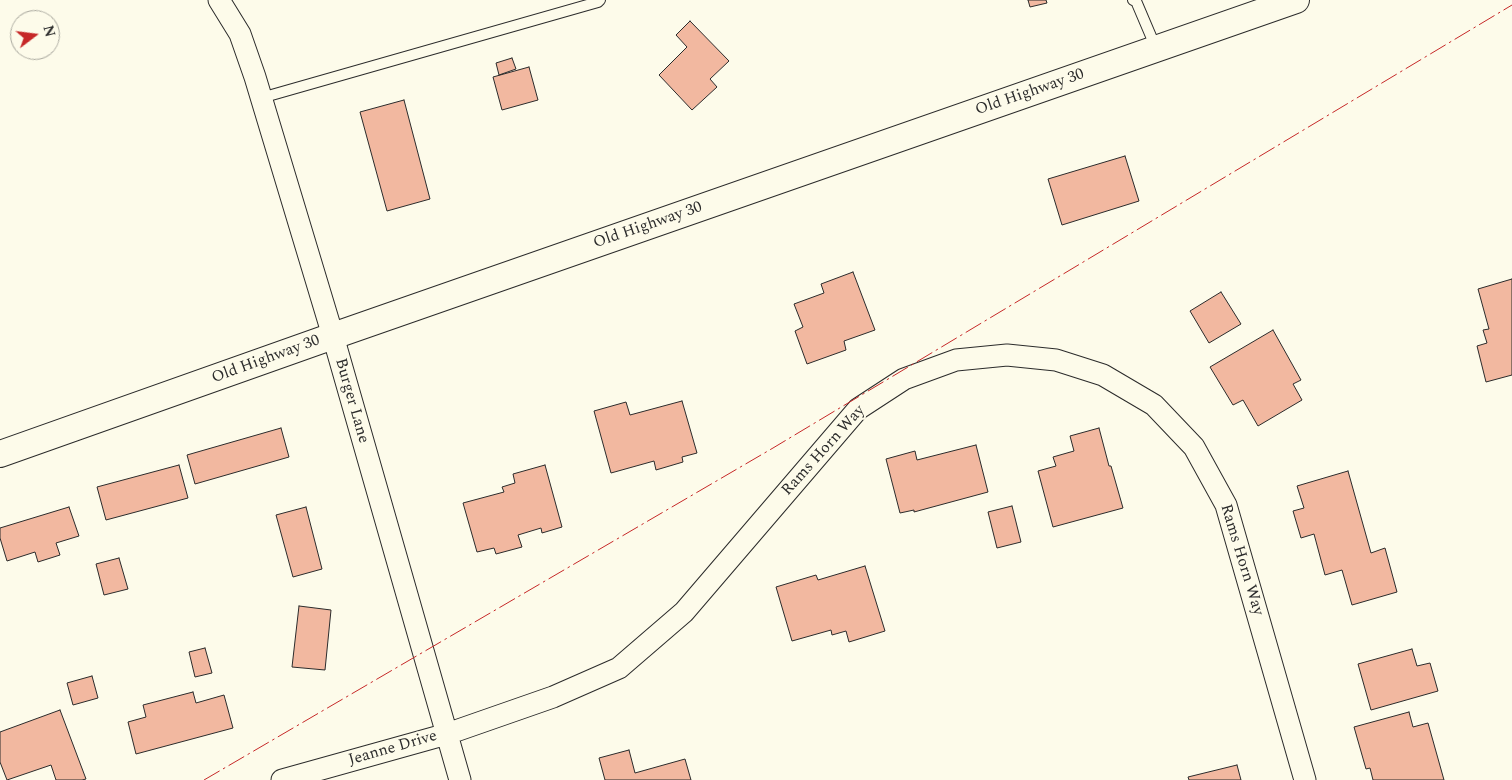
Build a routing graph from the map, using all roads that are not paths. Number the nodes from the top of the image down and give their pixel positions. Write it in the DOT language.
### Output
graph roads {
  1 [pos="219,0"];
  2 [pos="600,0"];
  3 [pos="1132,0"];
  4 [pos="1296,0"];
  5 [pos="1157,49"];
  6 [pos="261,98"];
  7 [pos="333,336"];
  8 [pos="0,454"];
  9 [pos="447,734"];
  10 [pos="282,780"];
  11 [pos="460,780"];
  12 [pos="1305,780"];
  1 -- 6 [label="street, Burger Lane"];
  2 -- 6 [label="lane"];
  3 -- 5 [label="lane"];
  4 -- 5 [label="street, Old Highway 30"];
  5 -- 7 [label="street, Old Highway 30"];
  6 -- 7 [label="street, Burger Lane"];
  7 -- 8 [label="street, Old Highway 30"];
  7 -- 9 [label="street, Burger Lane"];
  9 -- 10 [label="street, Jeanne Drive"];
  9 -- 11 [label="street, Burger Lane"];
  9 -- 12 [label="street, Rams Horn Way"];
}
